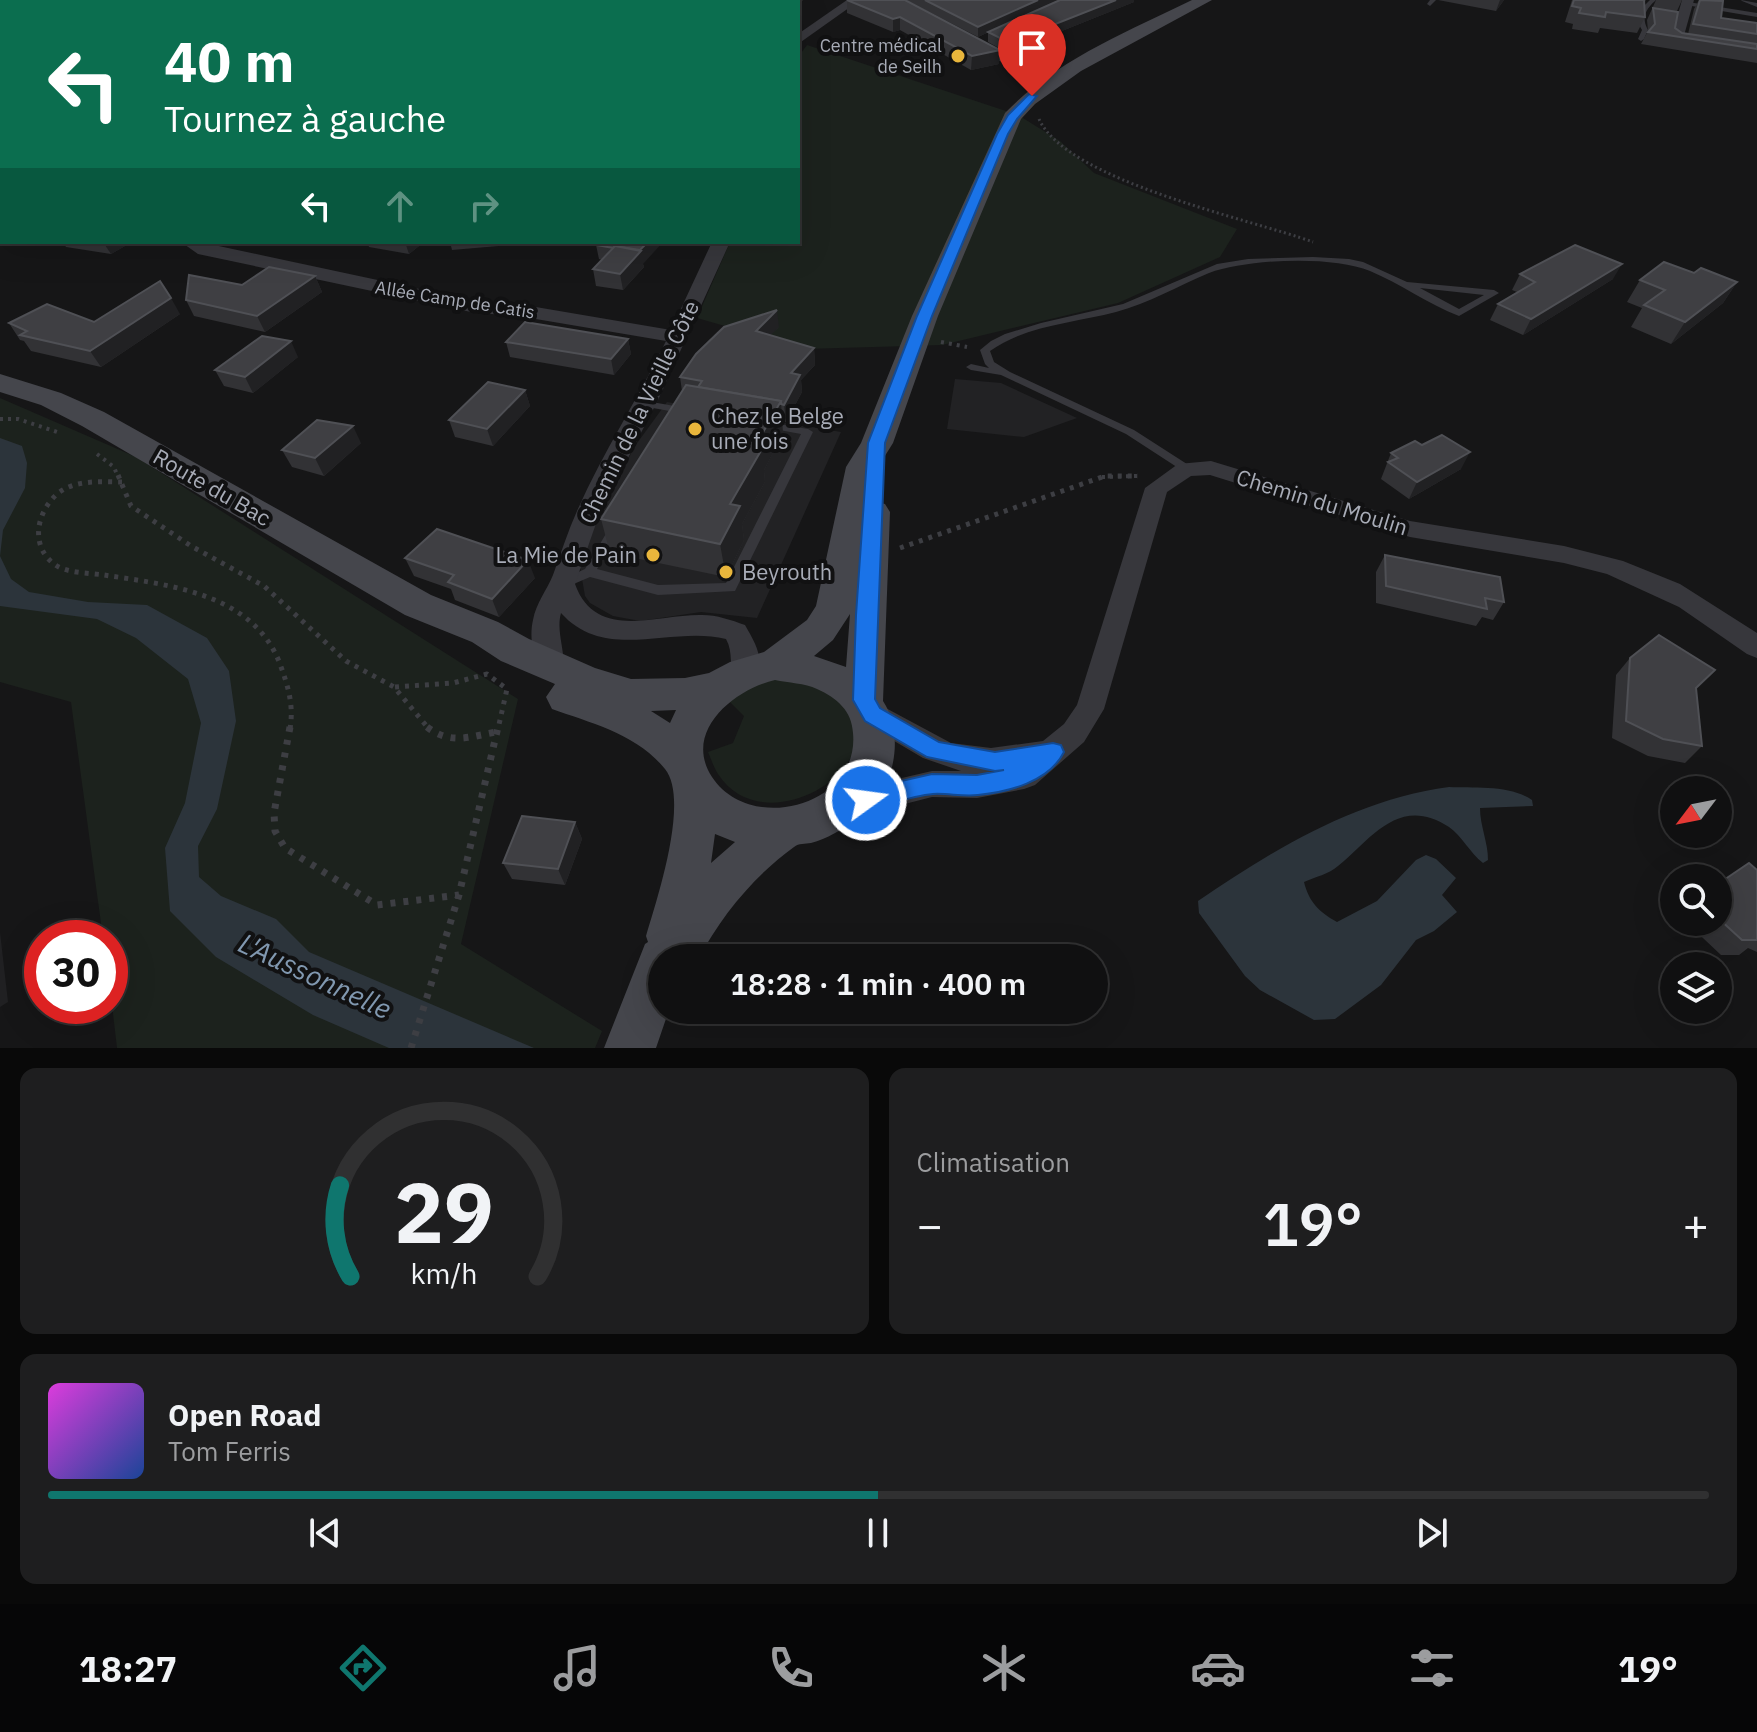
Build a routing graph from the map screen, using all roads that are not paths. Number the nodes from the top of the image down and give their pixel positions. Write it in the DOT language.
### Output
graph roads {
  1 [pos="854,0"];
  2 [pos="1204,0"];
  3 [pos="1653,0"];
  4 [pos="1744,0"];
  5 [pos="1688,2"];
  6 [pos="1757,5"];
  7 [pos="1641,14"];
  8 [pos="1756,14"];
  9 [pos="1657,16"];
  10 [pos="800,39"];
  11 [pos="1641,39"];
  12 [pos="973,40"];
  13 [pos="1684,40"];
  14 [pos="1042,89"];
  15 [pos="192,244"];
  16 [pos="720,244"];
  17 [pos="1402,284"];
  18 [pos="677,337"];
  19 [pos="971,367"];
  20 [pos="1006,374"];
  21 [pos="0,383"];
  22 [pos="656,405"];
  23 [pos="698,413"];
  24 [pos="761,423"];
  25 [pos="678,424"];
  26 [pos="877,443"];
  27 [pos="1179,473"];
  28 [pos="621,518"];
  29 [pos="589,572"];
  30 [pos="562,584"];
  31 [pos="418,605"];
  32 [pos="1757,647"];
  33 [pos="551,666"];
  34 [pos="746,674"];
  35 [pos="868,707"];
  36 [pos="1053,752"];
  37 [pos="690,776"];
  38 [pos="843,806"];
  39 [pos="782,829"];
  40 [pos="669,944"];
  41 [pos="678,944"];
  42 [pos="648,1004"];
  43 [pos="630,1048"];
  1 -- 10 [label="street"];
  2 -- 14 [label="main road"];
  3 -- 7 [label="lane"];
  4 -- 6 [label="lane"];
  5 -- 8 [label="lane"];
  5 -- 13 [label="street"];
  7 -- 9 [label="lane"];
  7 -- 11 [label="lane"];
  12 -- 14 [label="street"];
  14 -- 26 [label="main road"];
  15 -- 18 [label="street, Allée Camp de Catis"];
  16 -- 18 [label="street, Chemin de la Vieille Côte"];
  17 -- 17 [label="lane"];
  17 -- 20 [label="lane"];
  18 -- 22 [label="street, Chemin de la Vieille Côte"];
  19 -- 20 [label="lane"];
  20 -- 27 [label="lane"];
  21 -- 31 [label="main road, Route du Bac"];
  22 -- 23 [label="lane"];
  22 -- 25 [label="lane"];
  22 -- 30 [label="street, Chemin de la Vieille Côte"];
  24 -- 29 [label="lane"];
  26 -- 34 [label="main road"];
  26 -- 35 [label="main road"];
  27 -- 32 [label="street, Chemin du Moulin"];
  27 -- 36 [label="street"];
  28 -- 29 [label="lane"];
  29 -- 30 [label="lane"];
  30 -- 33 [label="street, Chemin de la Vieille Côte"];
  30 -- 34 [label="street"];
  31 -- 33 [label="main road, Route du Bac"];
  31 -- 37 [label="main road, Route du Bac"];
  33 -- 34 [label="main road, Route du Bac"];
  34 -- 35 [label="main road"];
  34 -- 37 [label="main road"];
  35 -- 36 [label="street"];
  35 -- 38 [label="main road"];
  36 -- 38 [label="street"];
  37 -- 39 [label="main road"];
  37 -- 40 [label="main road"];
  38 -- 39 [label="main road"];
  39 -- 41 [label="main road"];
  42 -- 43 [label="main road"];
}
